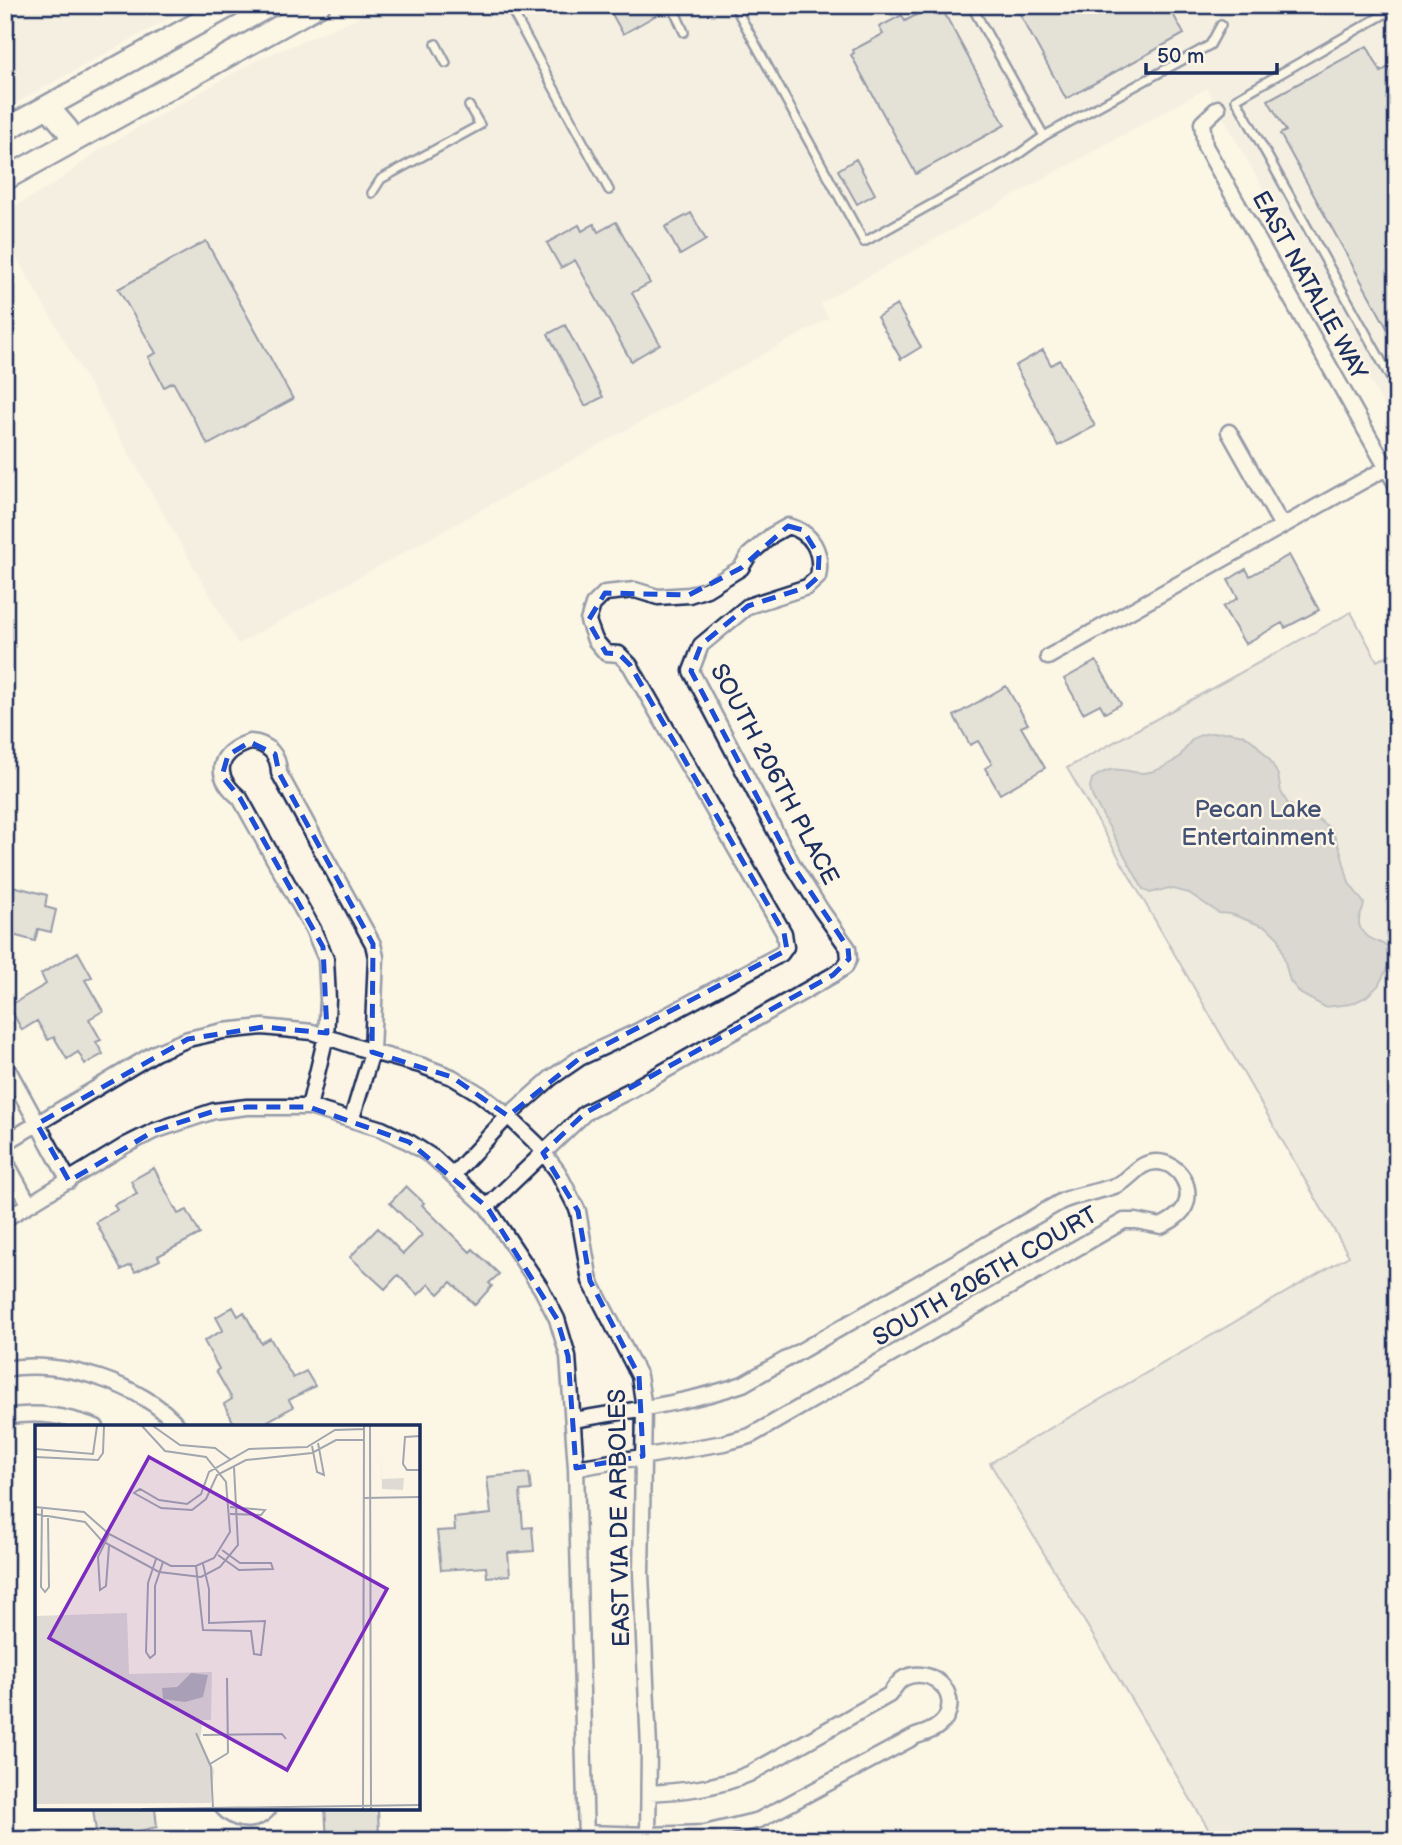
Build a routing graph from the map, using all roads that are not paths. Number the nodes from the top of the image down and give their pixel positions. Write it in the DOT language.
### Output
graph roads {
  1 [pos="231,5"];
  2 [pos="319,5"];
  3 [pos="509,5"];
  4 [pos="672,5"];
  5 [pos="734,5"];
  6 [pos="971,5"];
  7 [pos="1395,9"];
  8 [pos="1221,25"];
  9 [pos="684,32"];
  10 [pos="436,44"];
  11 [pos="446,63"];
  12 [pos="1236,99"];
  13 [pos="469,106"];
  14 [pos="48,107"];
  15 [pos="1218,108"];
  16 [pos="5,130"];
  17 [pos="1044,136"];
  18 [pos="73,141"];
  19 [pos="5,179"];
  20 [pos="609,190"];
  21 [pos="372,193"];
  22 [pos="1397,385"];
  23 [pos="1229,432"];
  24 [pos="1392,465"];
  25 [pos="1397,486"];
  26 [pos="1282,526"];
  27 [pos="1048,657"];
  28 [pos="327,1036"];
  29 [pos="372,1052"];
  30 [pos="5,1064"];
  31 [pos="309,1107"];
  32 [pos="508,1116"];
  33 [pos="352,1118"];
  34 [pos="37,1124"];
  35 [pos="5,1143"];
  36 [pos="543,1153"];
  37 [pos="5,1160"];
  38 [pos="454,1174"];
  39 [pos="69,1181"];
  40 [pos="29,1204"];
  41 [pos="488,1207"];
  42 [pos="5,1219"];
  43 [pos="5,1369"];
  44 [pos="644,1408"];
  45 [pos="5,1417"];
  46 [pos="574,1420"];
  47 [pos="171,1424"];
  48 [pos="90,1425"];
  49 [pos="643,1456"];
  50 [pos="576,1468"];
  51 [pos="649,1793"];
  52 [pos="225,1810"];
  53 [pos="267,1810"];
  54 [pos="586,1836"];
  55 [pos="648,1838"];
  1 -- 14 [label="main road"];
  2 -- 18 [label="main road"];
  3 -- 20 [label="lane"];
  4 -- 9 [label="lane"];
  5 -- 17 [label="lane"];
  6 -- 17 [label="lane"];
  7 -- 12 [label="lane"];
  8 -- 17 [label="lane"];
  10 -- 11 [label="lane"];
  12 -- 15 [label="lane"];
  12 -- 22 [label="lane"];
  13 -- 21 [label="lane"];
  14 -- 16 [label="main road"];
  14 -- 18 [label="main road"];
  15 -- 24 [label="street, EAST NATALIE WAY"];
  18 -- 19 [label="main road"];
  23 -- 26 [label="street"];
  24 -- 25 [label="street, EAST NATALIE WAY"];
  24 -- 26 [label="street"];
  26 -- 27 [label="street"];
  28 -- 29 [label="street, EAST VIA DE ARBOLES"];
  28 -- 29 [label="street"];
  28 -- 31 [label="street"];
  28 -- 34 [label="street, EAST VIA DE ARBOLES"];
  29 -- 32 [label="street, EAST VIA DE ARBOLES"];
  29 -- 33 [label="street"];
  30 -- 34 [label="street"];
  31 -- 33 [label="street, EAST VIA DE ARBOLES"];
  31 -- 39 [label="street, EAST VIA DE ARBOLES"];
  32 -- 36 [label="street, EAST VIA DE ARBOLES"];
  32 -- 36 [label="street, SOUTH 206TH PLACE"];
  32 -- 38 [label="street"];
  33 -- 38 [label="street, EAST VIA DE ARBOLES"];
  34 -- 35 [label="street"];
  34 -- 39 [label="street"];
  36 -- 41 [label="street"];
  36 -- 44 [label="street, EAST VIA DE ARBOLES"];
  37 -- 40 [label="street"];
  38 -- 41 [label="street, EAST VIA DE ARBOLES"];
  39 -- 40 [label="street"];
  40 -- 42 [label="street"];
  41 -- 46 [label="street, EAST VIA DE ARBOLES"];
  43 -- 47 [label="street"];
  44 -- 46 [label="street, SOUTH 206TH COURT"];
  44 -- 49 [label="street, EAST VIA DE ARBOLES"];
  44 -- 49 [label="street, SOUTH 206TH COURT"];
  45 -- 48 [label="street"];
  46 -- 50 [label="street, EAST VIA DE ARBOLES"];
  49 -- 50 [label="street, SOUTH 206TH COURT"];
  49 -- 51 [label="street, EAST VIA DE ARBOLES"];
  50 -- 54 [label="street, EAST VIA DE ARBOLES"];
  51 -- 55 [label="street, EAST VIA DE ARBOLES"];
  51 -- 55 [label="street"];
  52 -- 53 [label="street"];
  54 -- 55 [label="street"];
}
